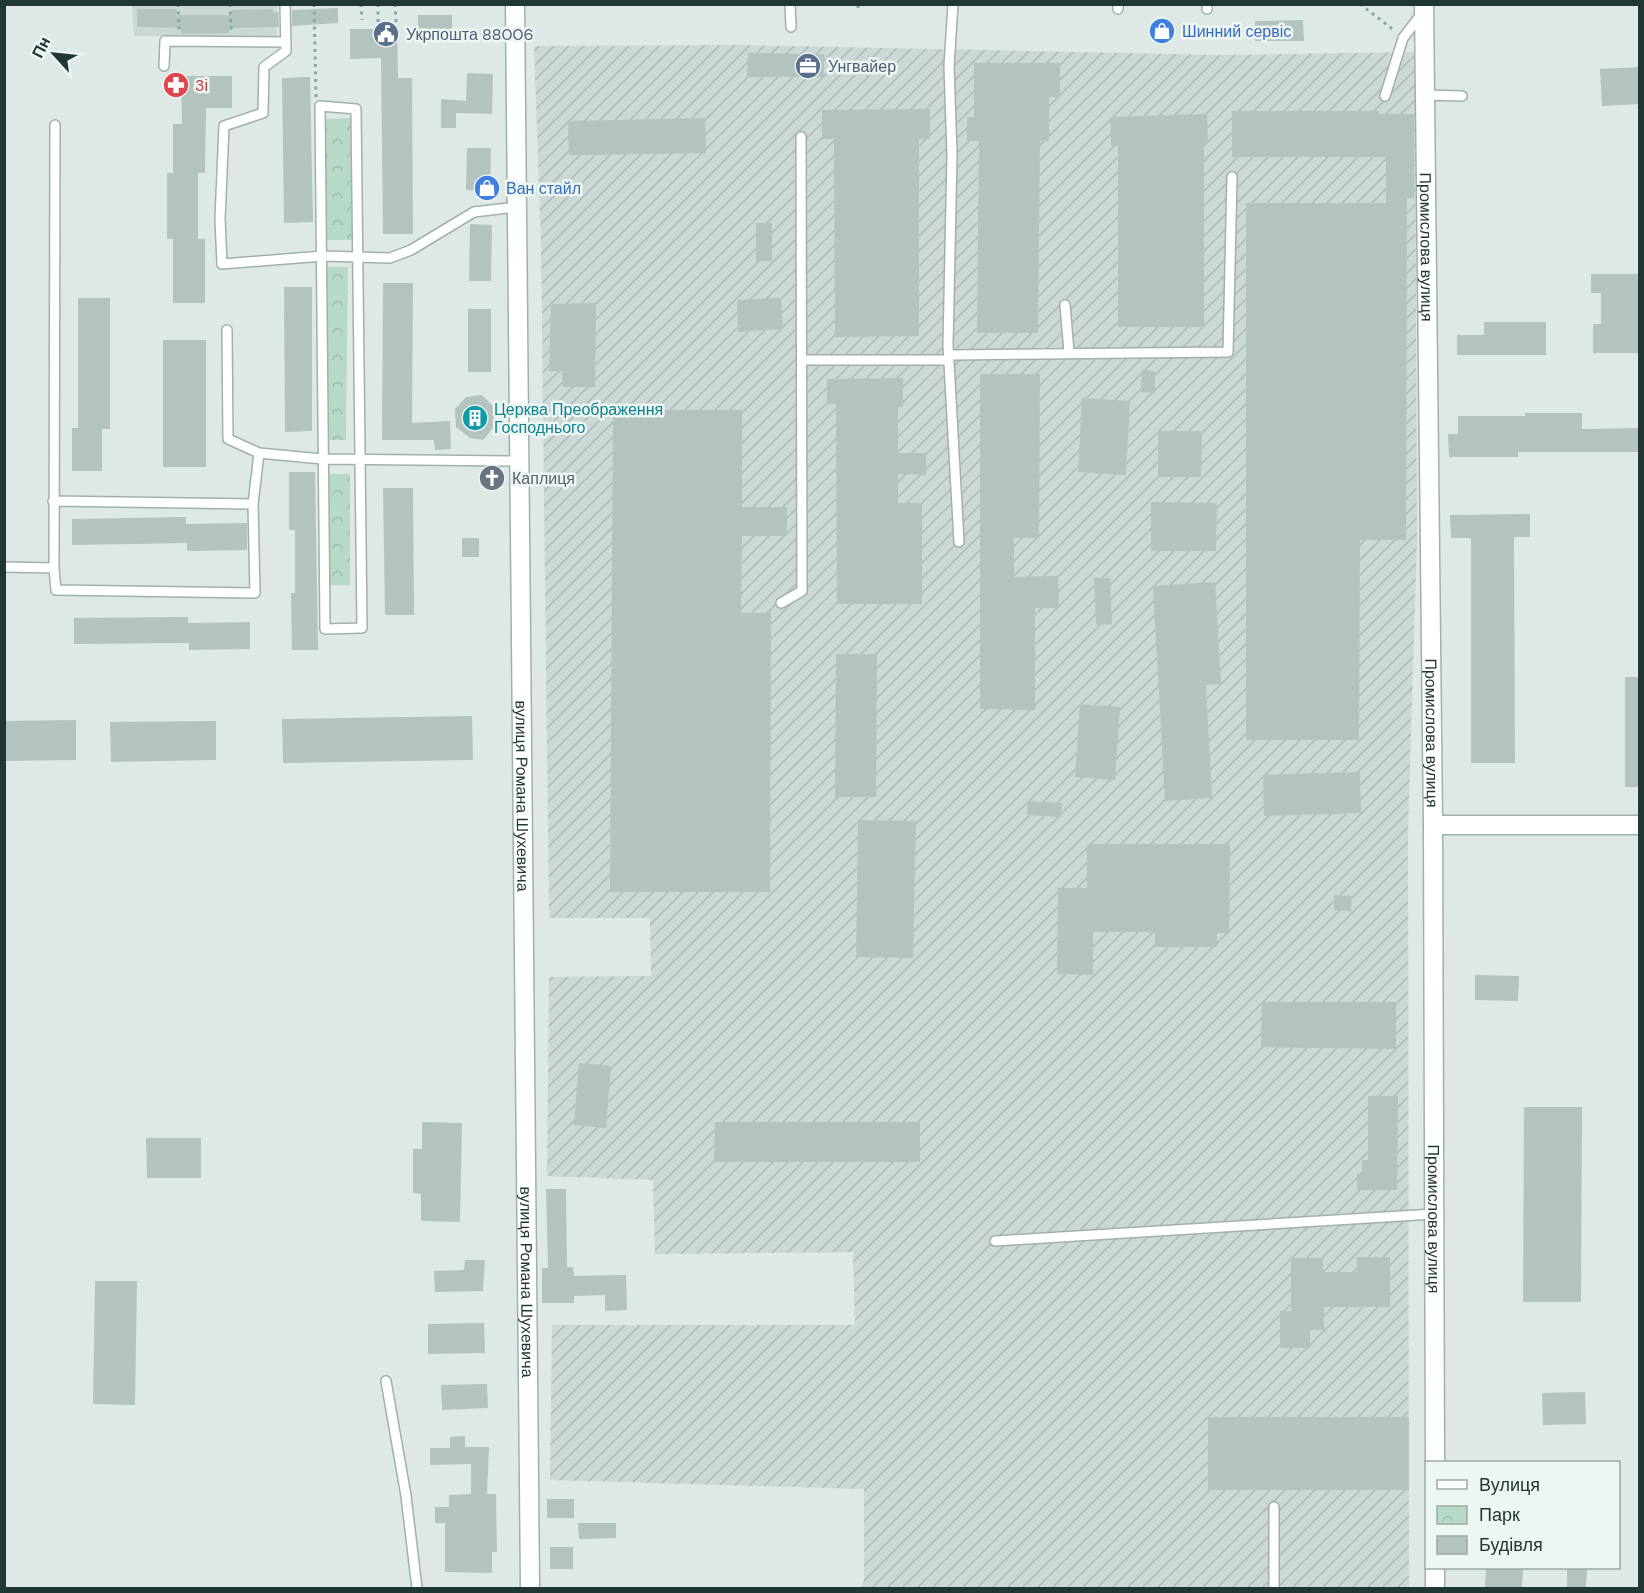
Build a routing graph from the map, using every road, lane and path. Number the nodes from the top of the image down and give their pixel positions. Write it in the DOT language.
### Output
graph roads {
  1 [pos="178,4"];
  2 [pos="230,4"];
  3 [pos="285,4"];
  4 [pos="362,4"];
  5 [pos="378,4"];
  6 [pos="395,4"];
  7 [pos="515,4"];
  8 [pos="790,4"];
  9 [pos="953,4"];
  10 [pos="1424,7"];
  11 [pos="362,20"];
  12 [pos="378,22"];
  13 [pos="396,22"];
  14 [pos="791,27"];
  15 [pos="179,41"];
  16 [pos="232,41"];
  17 [pos="286,42"];
  18 [pos="164,66"];
  19 [pos="1425,95"];
  20 [pos="1385,96"];
  21 [pos="1462,96"];
  22 [pos="56,125"];
  23 [pos="801,137"];
  24 [pos="1232,177"];
  25 [pos="517,207"];
  26 [pos="358,255"];
  27 [pos="323,256"];
  28 [pos="1065,305"];
  29 [pos="227,330"];
  30 [pos="1069,352"];
  31 [pos="949,358"];
  32 [pos="803,360"];
  33 [pos="259,453"];
  34 [pos="361,458"];
  35 [pos="322,459"];
  36 [pos="519,461"];
  37 [pos="53,501"];
  38 [pos="253,504"];
  39 [pos="959,542"];
  40 [pos="4,567"];
  41 [pos="54,568"];
  42 [pos="781,603"];
  43 [pos="1433,825"];
  44 [pos="1640,825"];
  45 [pos="1434,1214"];
  46 [pos="995,1241"];
  47 [pos="386,1381"];
  48 [pos="1435,1461"];
  49 [pos="1274,1507"];
  50 [pos="1435,1569"];
  51 [pos="417,1588"];
  52 [pos="530,1588"];
  53 [pos="1274,1588"];
  54 [pos="1435,1588"];
  1 -- 15 [label="path"];
  2 -- 16 [label="path"];
  3 -- 17 [label="lane"];
  4 -- 11 [label="path"];
  5 -- 12 [label="path"];
  6 -- 13 [label="path"];
  7 -- 25 [label="street, вулиця Романа Шухевича"];
  8 -- 14 [label="lane"];
  9 -- 31 [label="lane"];
  10 -- 19 [label="street, Промислова вулиця"];
  10 -- 20 [label="lane"];
  15 -- 16 [label="lane"];
  15 -- 18 [label="lane"];
  16 -- 17 [label="lane"];
  17 -- 27 [label="lane"];
  19 -- 21 [label="lane"];
  19 -- 43 [label="street, Промислова вулиця"];
  22 -- 37 [label="lane"];
  23 -- 32 [label="lane"];
  24 -- 30 [label="lane"];
  25 -- 26 [label="lane"];
  25 -- 36 [label="street, вулиця Романа Шухевича"];
  26 -- 27 [label="lane"];
  26 -- 27 [label="lane"];
  26 -- 34 [label="lane"];
  27 -- 35 [label="lane"];
  28 -- 30 [label="lane"];
  29 -- 33 [label="lane"];
  30 -- 31 [label="lane"];
  31 -- 32 [label="lane"];
  31 -- 39 [label="lane"];
  32 -- 42 [label="lane"];
  33 -- 35 [label="lane"];
  33 -- 38 [label="lane"];
  34 -- 35 [label="lane"];
  34 -- 35 [label="lane"];
  34 -- 36 [label="lane"];
  36 -- 52 [label="street, вулиця Романа Шухевича"];
  37 -- 38 [label="lane"];
  37 -- 41 [label="lane"];
  38 -- 41 [label="lane"];
  40 -- 41 [label="lane"];
  43 -- 44 [label="street"];
  43 -- 45 [label="street, Промислова вулиця"];
  45 -- 46 [label="lane"];
  45 -- 48 [label="street, Промислова вулиця"];
  47 -- 51 [label="lane"];
  49 -- 53 [label="lane"];
  50 -- 54 [label="street"];
}
